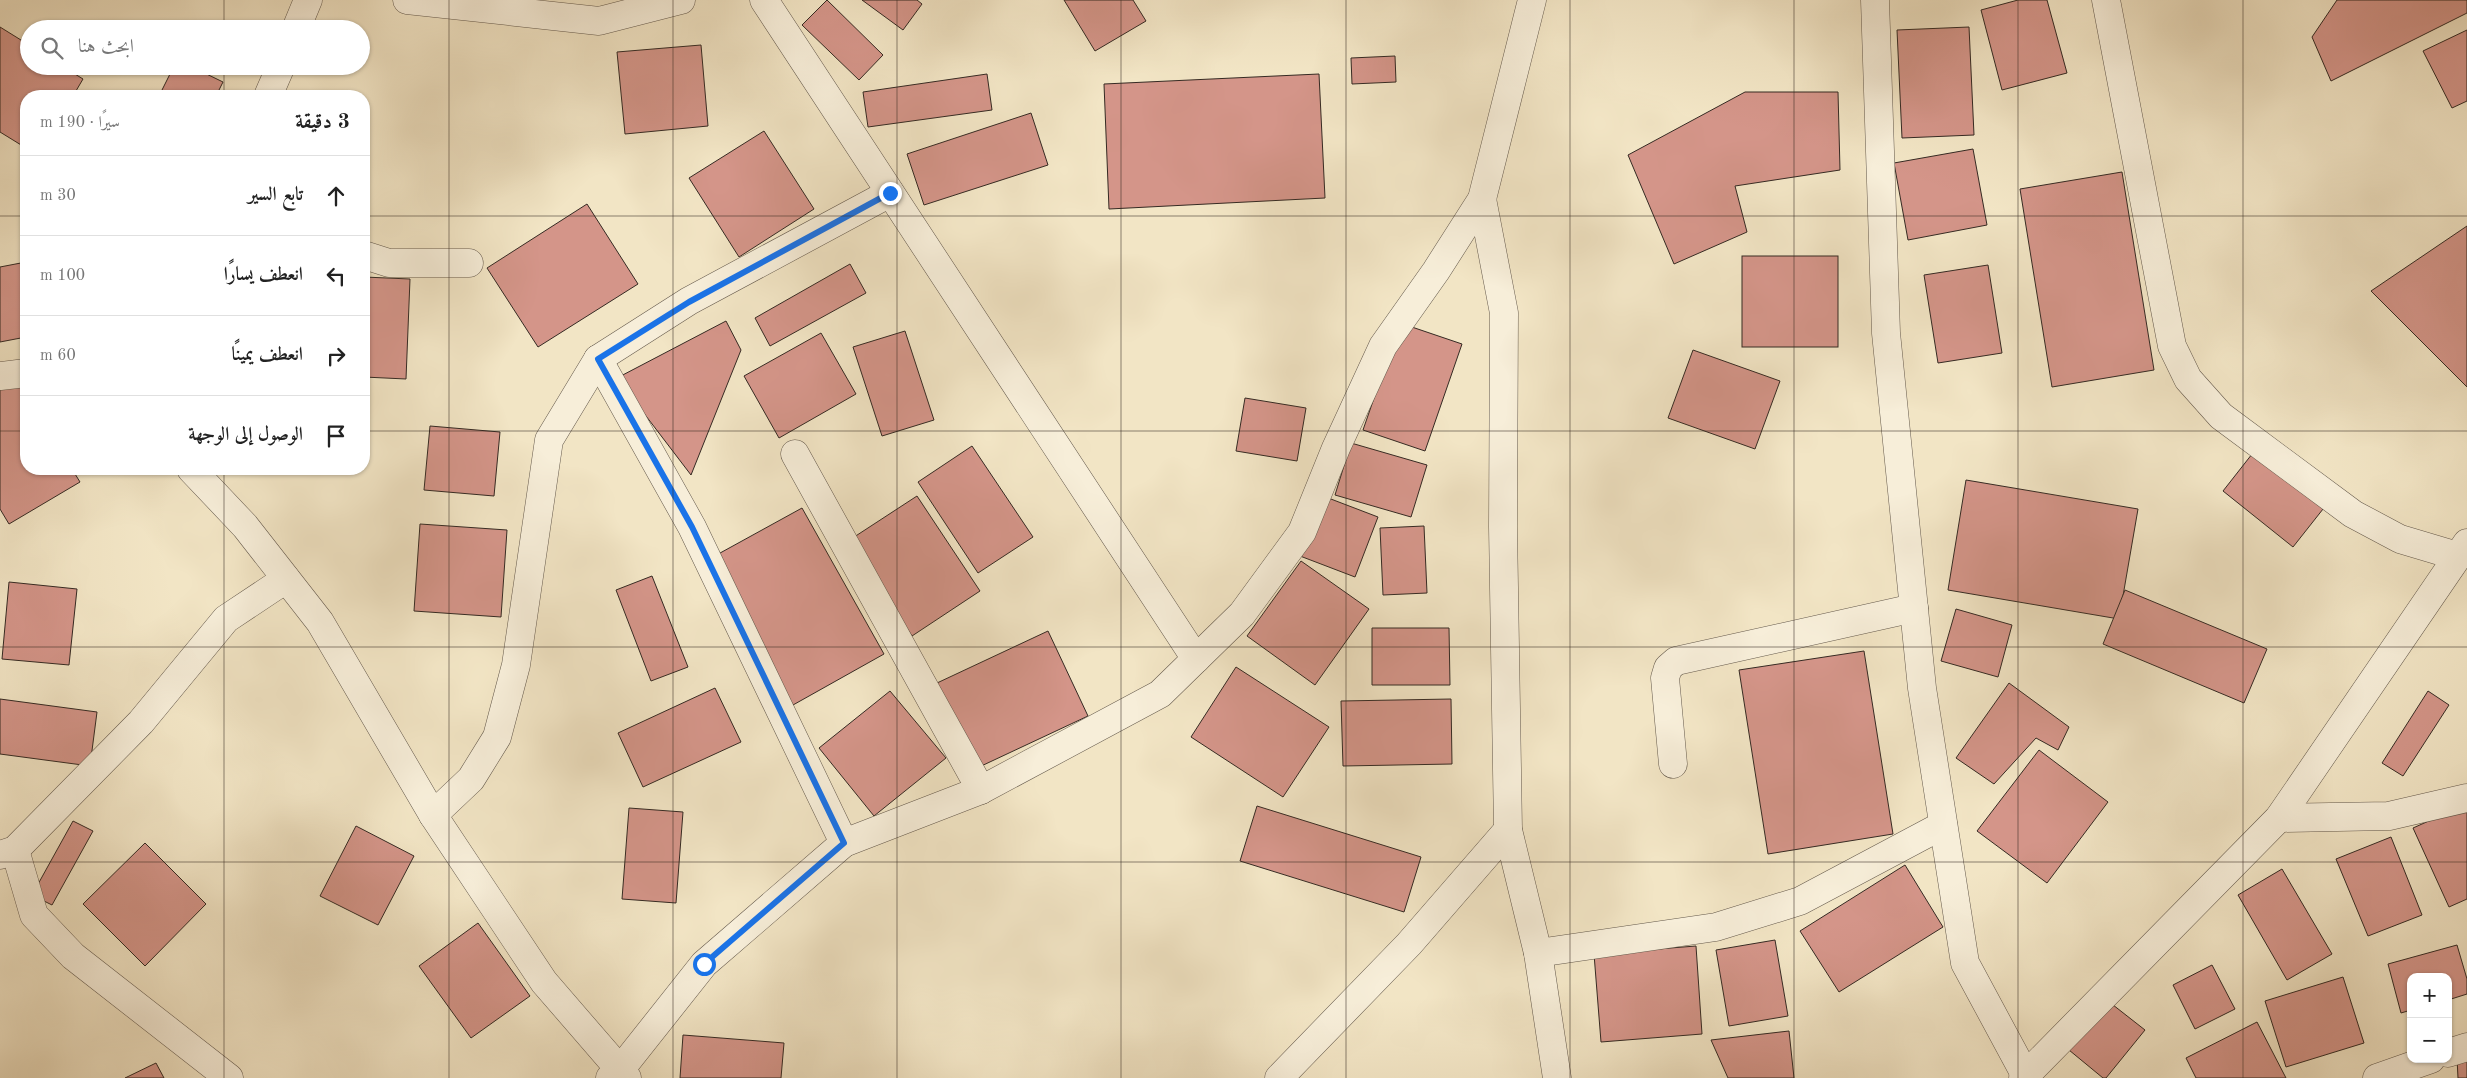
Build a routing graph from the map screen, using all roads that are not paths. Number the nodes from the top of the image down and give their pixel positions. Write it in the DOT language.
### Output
graph roads {
  1 [pos="308,0"];
  2 [pos="407,0"];
  3 [pos="682,0"];
  4 [pos="764,0"];
  5 [pos="1532,0"];
  6 [pos="1875,0"];
  7 [pos="2106,0"];
  8 [pos="300,20"];
  9 [pos="276,75"];
  10 [pos="270,90"];
  11 [pos="890,193"];
  12 [pos="1482,199"];
  13 [pos="370,257"];
  14 [pos="469,263"];
  15 [pos="598,359"];
  16 [pos="20,374"];
  17 [pos="0,376"];
  18 [pos="794,454"];
  19 [pos="197,475"];
  20 [pos="2462,550"];
  21 [pos="286,579"];
  22 [pos="1914,608"];
  23 [pos="1196,659"];
  24 [pos="1673,764"];
  25 [pos="981,790"];
  26 [pos="2467,798"];
  27 [pos="433,814"];
  28 [pos="2280,818"];
  29 [pos="1943,825"];
  30 [pos="1508,830"];
  31 [pos="844,843"];
  32 [pos="7,853"];
  33 [pos="1538,952"];
  34 [pos="2467,1047"];
  35 [pos="2452,1052"];
  36 [pos="2420,1063"];
  37 [pos="619,1075"];
  38 [pos="2025,1077"];
  39 [pos="229,1078"];
  40 [pos="1279,1078"];
  41 [pos="1557,1078"];
  42 [pos="2377,1078"];
  1 -- 8 [label="street"];
  2 -- 3 [label="street"];
  4 -- 11 [label="street"];
  5 -- 12 [label="street"];
  6 -- 22 [label="street"];
  7 -- 20 [label="street"];
  9 -- 10 [label="street"];
  11 -- 15 [label="street"];
  11 -- 23 [label="street"];
  12 -- 23 [label="street"];
  12 -- 30 [label="street"];
  13 -- 14 [label="street"];
  15 -- 27 [label="street"];
  15 -- 31 [label="street"];
  16 -- 17 [label="street"];
  18 -- 25 [label="street"];
  19 -- 21 [label="street"];
  20 -- 28 [label="street"];
  21 -- 27 [label="street"];
  21 -- 32 [label="street"];
  22 -- 24 [label="street"];
  22 -- 29 [label="street"];
  23 -- 25 [label="street"];
  25 -- 31 [label="street"];
  26 -- 28 [label="street"];
  27 -- 37 [label="street"];
  28 -- 38 [label="street"];
  29 -- 33 [label="street"];
  29 -- 38 [label="street"];
  30 -- 33 [label="street"];
  30 -- 40 [label="street"];
  31 -- 37 [label="street"];
  32 -- 39 [label="street"];
  33 -- 41 [label="street"];
  34 -- 35 [label="street"];
  36 -- 42 [label="street"];
}
